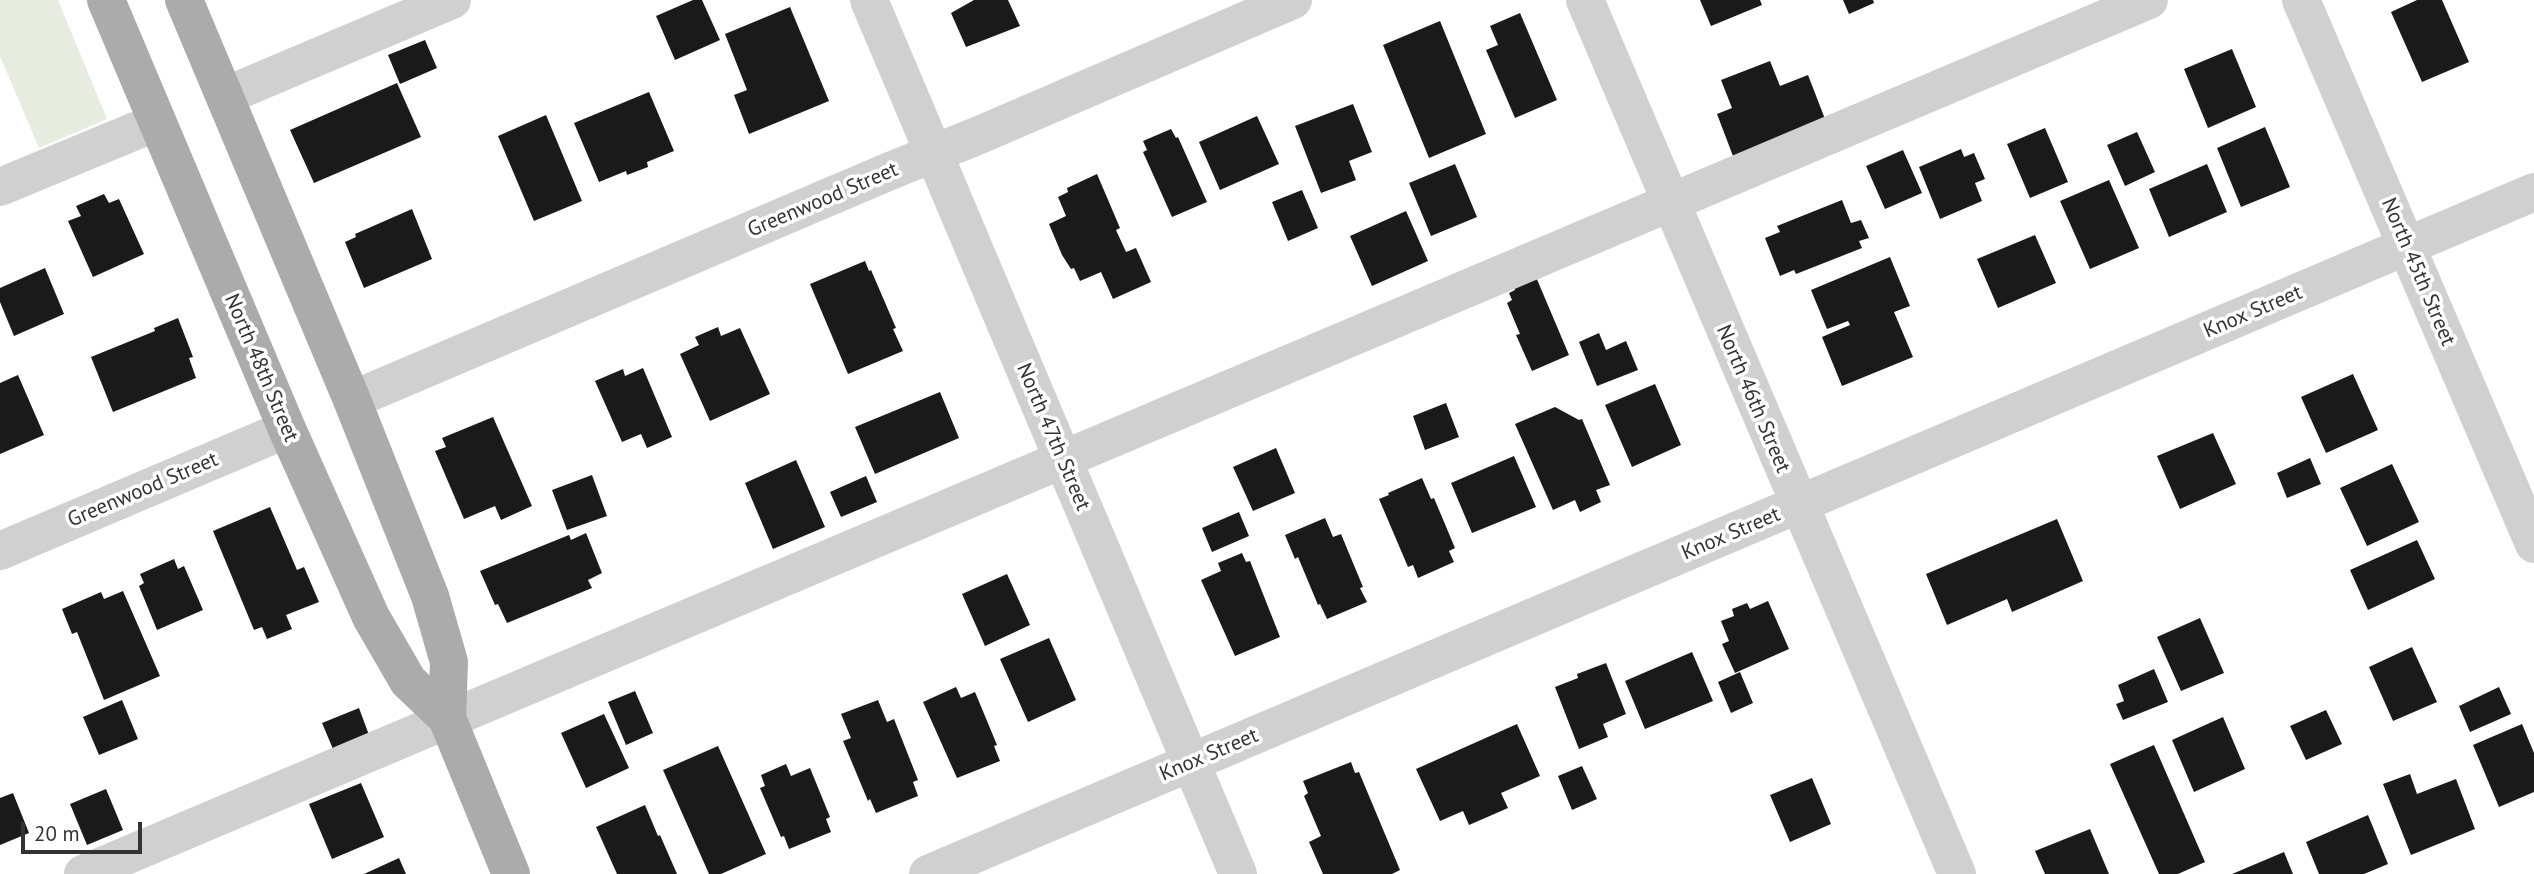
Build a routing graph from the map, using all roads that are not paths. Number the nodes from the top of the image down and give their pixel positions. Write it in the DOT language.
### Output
graph roads {
  1 [pos="106,0"];
  2 [pos="184,0"];
  3 [pos="452,0"];
  4 [pos="869,0"];
  5 [pos="1293,0"];
  6 [pos="1585,0"];
  7 [pos="2149,0"];
  8 [pos="2301,0"];
  9 [pos="225,96"];
  10 [pos="157,122"];
  11 [pos="933,154"];
  12 [pos="0,187"];
  13 [pos="2534,192"];
  14 [pos="1669,201"];
  15 [pos="2407,246"];
  16 [pos="352,400"];
  17 [pos="287,429"];
  18 [pos="1062,458"];
  19 [pos="1799,505"];
  20 [pos="2534,544"];
  21 [pos="0,551"];
  22 [pos="447,718"];
  23 [pos="1190,763"];
  24 [pos="83,874"];
  25 [pos="512,874"];
  26 [pos="928,874"];
  27 [pos="1238,874"];
  28 [pos="1957,874"];
  1 -- 10 [label="main road, North 48th Street"];
  2 -- 9 [label="main road, North 48th Street"];
  3 -- 9 [label="street"];
  4 -- 11 [label="street, North 47th Street"];
  5 -- 11 [label="street, Greenwood Street"];
  6 -- 14 [label="street, North 46th Street"];
  7 -- 14 [label="street"];
  8 -- 15 [label="street, North 45th Street"];
  9 -- 16 [label="main road, North 48th Street"];
  10 -- 12 [label="street"];
  10 -- 17 [label="main road, North 48th Street"];
  11 -- 16 [label="street, Greenwood Street"];
  11 -- 18 [label="street, North 47th Street"];
  13 -- 15 [label="street, Knox Street"];
  14 -- 18 [label="street"];
  14 -- 19 [label="street, North 46th Street"];
  15 -- 19 [label="street, Knox Street"];
  15 -- 20 [label="street, North 45th Street"];
  16 -- 22 [label="main road, North 48th Street"];
  17 -- 21 [label="street, Greenwood Street"];
  17 -- 22 [label="main road, North 48th Street"];
  18 -- 22 [label="street"];
  18 -- 23 [label="street, North 47th Street"];
  19 -- 23 [label="street, Knox Street"];
  19 -- 28 [label="street, North 46th Street"];
  22 -- 24 [label="street"];
  22 -- 25 [label="main road, North 48th Street"];
  23 -- 26 [label="street, Knox Street"];
  23 -- 27 [label="street, North 47th Street"];
}
